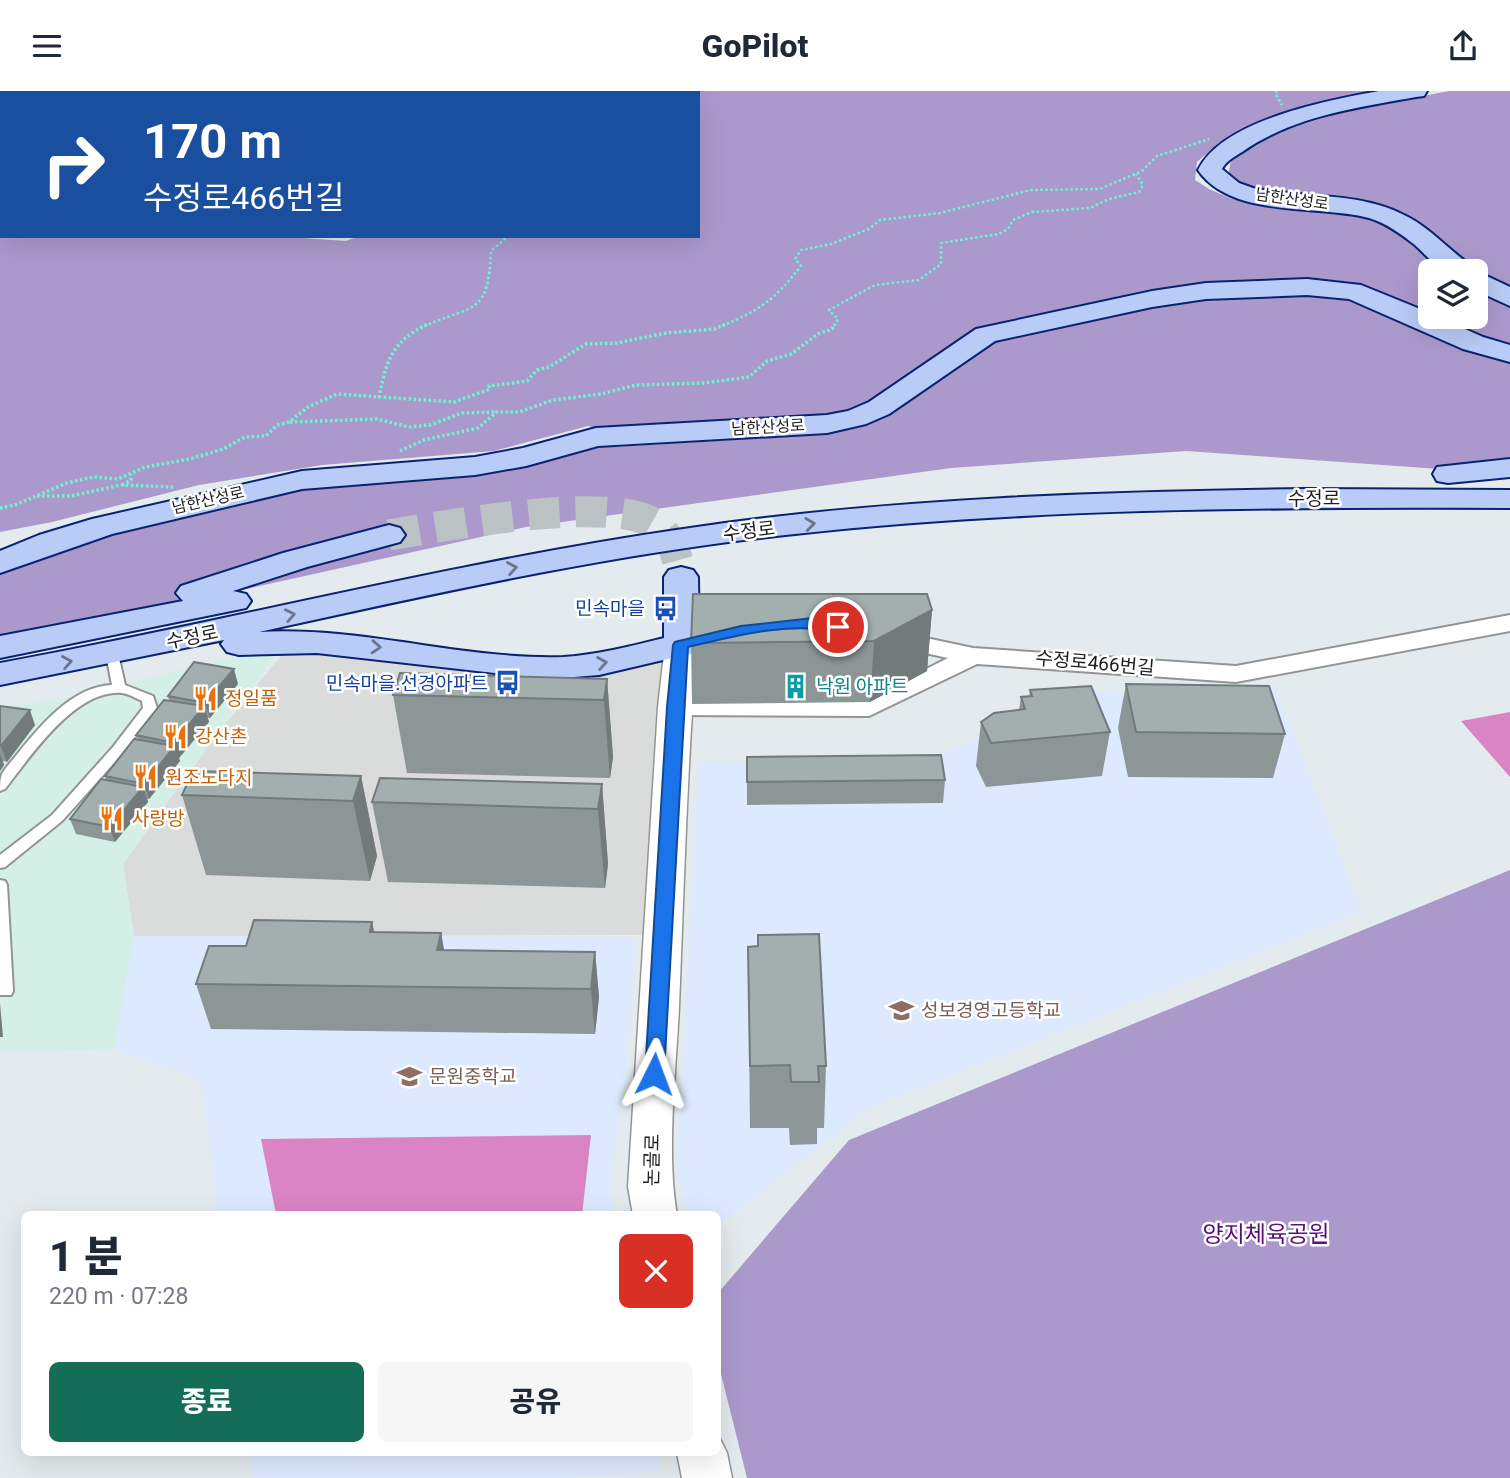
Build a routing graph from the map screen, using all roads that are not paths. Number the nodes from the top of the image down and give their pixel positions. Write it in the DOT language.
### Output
graph roads {
  1 [pos="1416,91"];
  2 [pos="1448,259"];
  3 [pos="1488,286"];
  4 [pos="1510,298"];
  5 [pos="1510,354"];
  6 [pos="1510,468"];
  7 [pos="1448,474"];
  8 [pos="1510,476"];
  9 [pos="1510,499"];
  10 [pos="389,535"];
  11 [pos="0,563"];
  12 [pos="681,577"];
  13 [pos="1510,622"];
  14 [pos="62,634"];
  15 [pos="874,635"];
  16 [pos="0,637"];
  17 [pos="113,640"];
  18 [pos="693,642"];
  19 [pos="0,647"];
  20 [pos="972,656"];
  21 [pos="0,674"];
  22 [pos="119,689"];
  23 [pos="675,707"];
  24 [pos="0,786"];
  25 [pos="0,863"];
  26 [pos="0,885"];
  27 [pos="5,991"];
  28 [pos="654,1211"];
  29 [pos="703,1456"];
  30 [pos="707,1478"];
  1 -- 2 [label="main road, 남한산성로"];
  3 -- 4 [label="main road"];
  5 -- 11 [label="main road, 남한산성로"];
  6 -- 7 [label="main road"];
  7 -- 8 [label="main road, 수정로"];
  7 -- 17 [label="main road, 수정로"];
  17 -- 9 [label="main road, 수정로, one-way"];
  10 -- 17 [label="main road"];
  12 -- 18 [label="main road"];
  13 -- 20 [label="street, 수정로466번길"];
  14 -- 16 [label="main road"];
  14 -- 17 [label="main road, 수정로"];
  14 -- 19 [label="main road, 수정로"];
  15 -- 20 [label="street, 수정로466번길"];
  17 -- 18 [label="main road, one-way"];
  21 -- 17 [label="main road, 수정로, one-way"];
  17 -- 22 [label="lane"];
  18 -- 23 [label="street, 논골로"];
  20 -- 23 [label="street"];
  22 -- 24 [label="lane"];
  22 -- 25 [label="lane"];
  23 -- 28 [label="street, 논골로"];
  26 -- 27 [label="lane"];
  29 -- 30 [label="street"];
}
